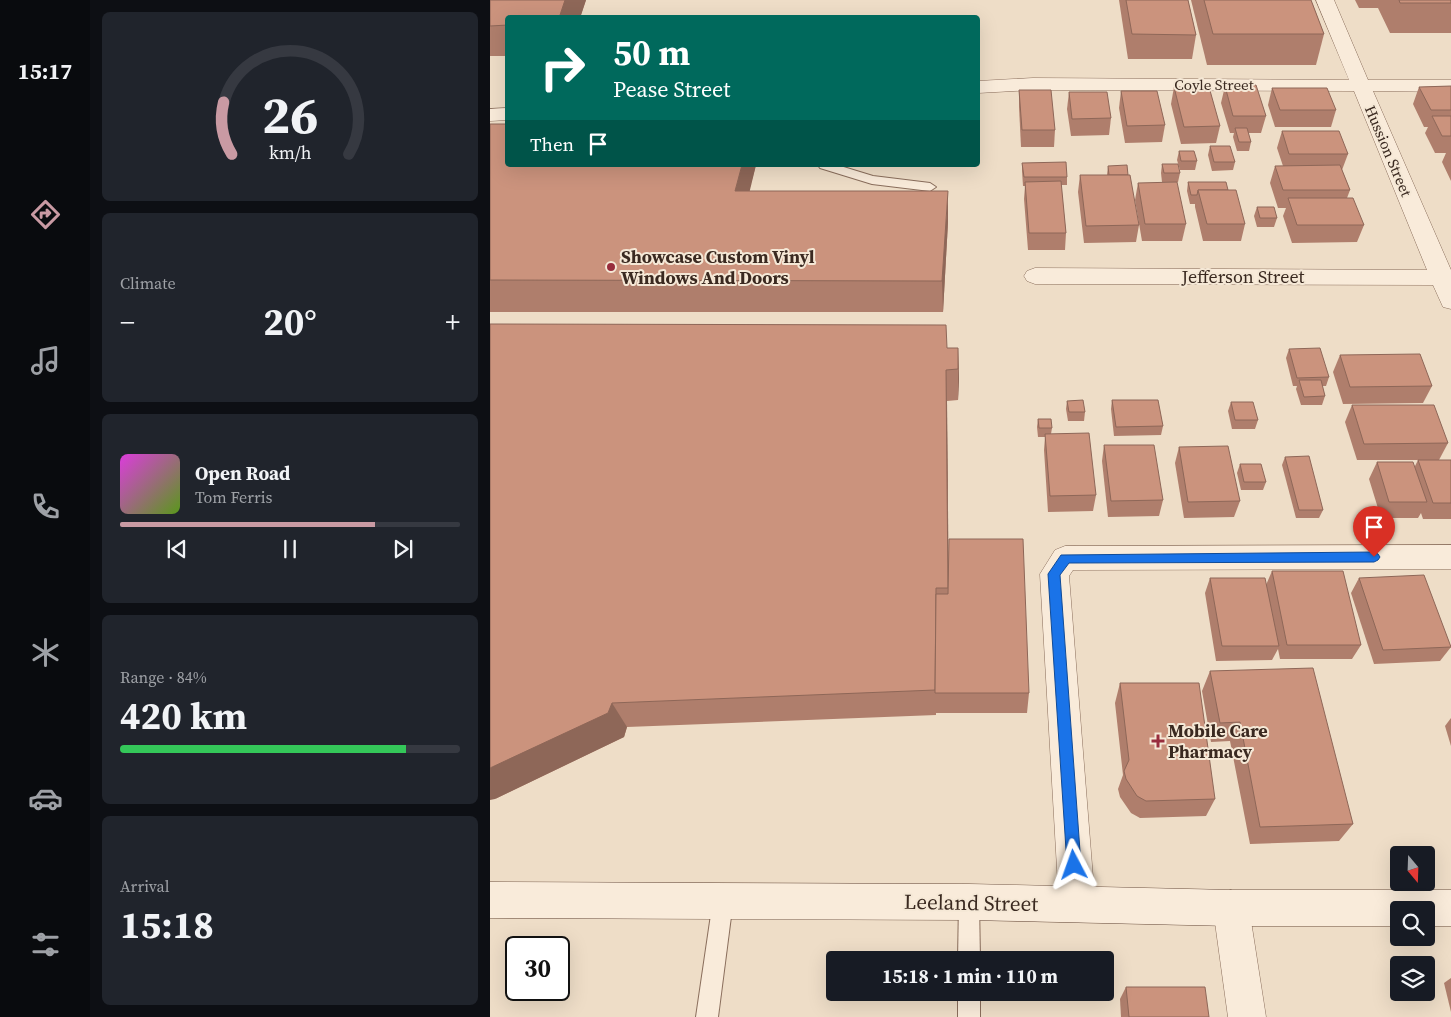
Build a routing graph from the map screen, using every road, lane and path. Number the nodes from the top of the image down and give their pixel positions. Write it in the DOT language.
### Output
graph roads {
  1 [pos="1325,0"];
  2 [pos="1360,86"];
  3 [pos="1451,86"];
  4 [pos="980,87"];
  5 [pos="490,114"];
  6 [pos="505,114"];
  7 [pos="830,167"];
  8 [pos="930,187"];
  9 [pos="1035,276"];
  10 [pos="1446,278"];
  11 [pos="1451,301"];
  12 [pos="1451,557"];
  13 [pos="490,900"];
  14 [pos="723,901"];
  15 [pos="969,902"];
  16 [pos="1077,903"];
  17 [pos="1231,908"];
  18 [pos="1451,908"];
  19 [pos="969,951"];
  20 [pos="969,1001"];
  21 [pos="707,1017"];
  22 [pos="969,1017"];
  23 [pos="1247,1017"];
  1 -- 2 [label="street, Hussion Street"];
  2 -- 3 [label="street, Coyle Street"];
  2 -- 4 [label="street, Coyle Street"];
  2 -- 10 [label="street, Hussion Street"];
  5 -- 6 [label="street"];
  7 -- 8 [label="lane"];
  9 -- 10 [label="street, Jefferson Street"];
  10 -- 11 [label="street, Hussion Street"];
  12 -- 16 [label="street"];
  13 -- 14 [label="street, Leeland Street"];
  14 -- 15 [label="street, Leeland Street"];
  14 -- 21 [label="lane"];
  15 -- 16 [label="street, Leeland Street"];
  15 -- 19 [label="lane"];
  16 -- 17 [label="street, Leeland Street"];
  17 -- 18 [label="street, Leeland Street"];
  17 -- 23 [label="street"];
  20 -- 22 [label="lane"];
}
